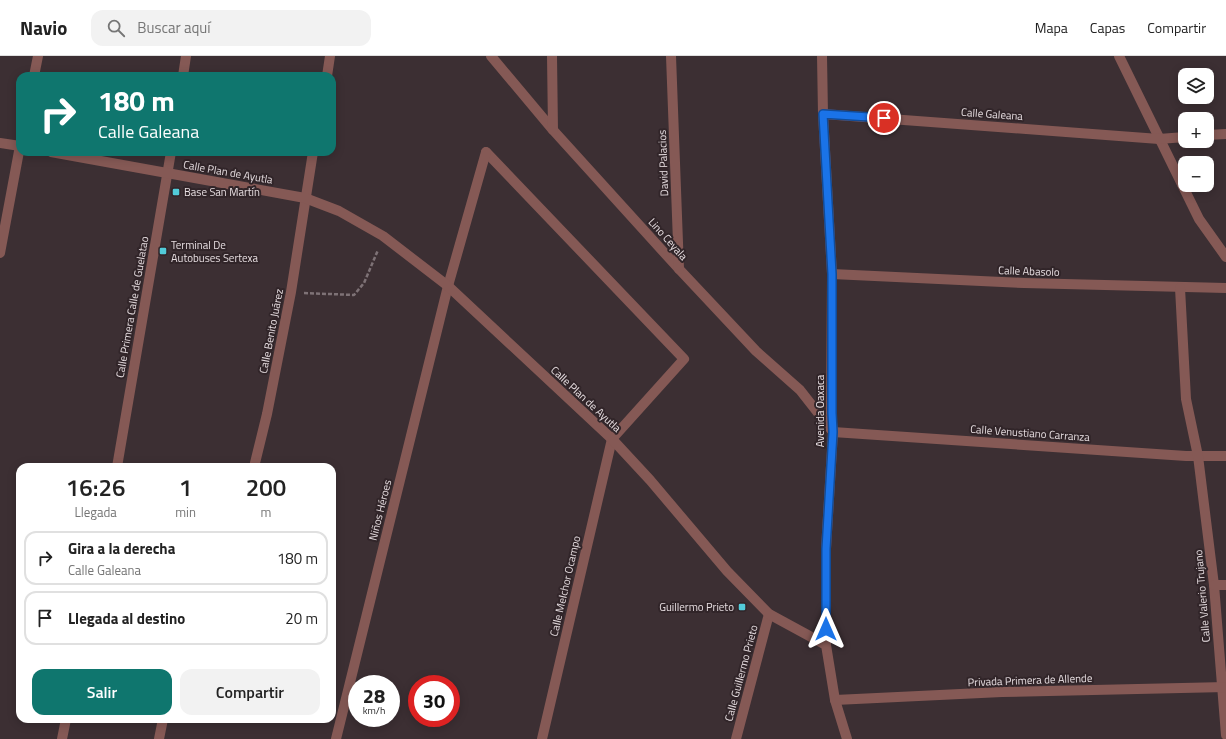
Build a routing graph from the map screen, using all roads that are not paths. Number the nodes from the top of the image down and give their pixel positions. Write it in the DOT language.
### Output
graph roads {
  1 [pos="38,56"];
  2 [pos="186,56"];
  3 [pos="330,56"];
  4 [pos="491,56"];
  5 [pos="552,56"];
  6 [pos="672,56"];
  7 [pos="822,56"];
  8 [pos="1118,56"];
  9 [pos="35,72"];
  10 [pos="184,72"];
  11 [pos="327,72"];
  12 [pos="823,114"];
  13 [pos="553,130"];
  14 [pos="1226,134"];
  15 [pos="1214,135"];
  16 [pos="1178,138"];
  17 [pos="1159,139"];
  18 [pos="0,143"];
  19 [pos="16,145"];
  20 [pos="18,156"];
  21 [pos="73,156"];
  22 [pos="170,156"];
  23 [pos="312,156"];
  24 [pos="167,173"];
  25 [pos="305,198"];
  26 [pos="0,253"];
  27 [pos="1226,257"];
  28 [pos="679,269"];
  29 [pos="832,274"];
  30 [pos="448,286"];
  31 [pos="1180,288"];
  32 [pos="1226,288"];
  33 [pos="833,432"];
  34 [pos="612,439"];
  35 [pos="1198,456"];
  36 [pos="1226,456"];
  37 [pos="118,463"];
  38 [pos="255,463"];
  39 [pos="1214,585"];
  40 [pos="1226,585"];
  41 [pos="769,614"];
  42 [pos="826,645"];
  43 [pos="1224,687"];
  44 [pos="835,700"];
  45 [pos="65,723"];
  46 [pos="162,723"];
  47 [pos="1226,735"];
  48 [pos="62,739"];
  49 [pos="159,739"];
  50 [pos="336,739"];
  51 [pos="542,739"];
  52 [pos="736,739"];
  53 [pos="847,739"];
  1 -- 9 [label="street"];
  2 -- 10 [label="street"];
  3 -- 11 [label="street"];
  4 -- 13 [label="street, Lino Ceyala"];
  5 -- 13 [label="street"];
  6 -- 28 [label="street, David Palacios"];
  7 -- 12 [label="street, Avenida Oaxaca"];
  8 -- 17 [label="street"];
  12 -- 17 [label="street, Calle Galeana"];
  12 -- 29 [label="street, Avenida Oaxaca"];
  13 -- 28 [label="street, Lino Ceyala"];
  14 -- 15 [label="street"];
  16 -- 17 [label="street, Calle Galeana"];
  17 -- 27 [label="street"];
  18 -- 19 [label="street"];
  20 -- 26 [label="street"];
  21 -- 24 [label="street, Calle Plan de Ayutla"];
  22 -- 24 [label="street, Calle Primera Calle de Guelatao"];
  23 -- 25 [label="street"];
  24 -- 25 [label="street, Calle Plan de Ayutla"];
  24 -- 37 [label="street, Calle Primera Calle de Guelatao"];
  25 -- 30 [label="street, Calle Plan de Ayutla"];
  25 -- 38 [label="street, Calle Benito Juárez"];
  28 -- 33 [label="street, Lino Ceyala"];
  29 -- 31 [label="street, Calle Abasolo"];
  29 -- 33 [label="street, Avenida Oaxaca"];
  30 -- 34 [label="street, Calle Plan de Ayutla"];
  30 -- 34 [label="street, Niños Héroes"];
  30 -- 50 [label="street, Niños Héroes"];
  31 -- 32 [label="street, Calle Abasolo"];
  31 -- 35 [label="street, Calle Valerio Trujano"];
  33 -- 35 [label="street, Calle Venustiano Carranza"];
  33 -- 42 [label="street, Avenida Oaxaca"];
  34 -- 41 [label="street, Calle Plan de Ayutla"];
  34 -- 51 [label="street, Calle Melchor Ocampo"];
  35 -- 36 [label="street, Calle Venustiano Carranza"];
  35 -- 39 [label="street, Calle Valerio Trujano"];
  39 -- 40 [label="street"];
  39 -- 43 [label="street, Calle Valerio Trujano"];
  41 -- 42 [label="street, Calle Plan de Ayutla"];
  41 -- 52 [label="street, Calle Guillermo Prieto"];
  42 -- 44 [label="street, Avenida Oaxaca"];
  43 -- 44 [label="street, Privada Primera de Allende"];
  43 -- 47 [label="street, Calle Valerio Trujano"];
  44 -- 53 [label="street, Avenida Oaxaca"];
  45 -- 48 [label="street"];
  46 -- 49 [label="street"];
}
